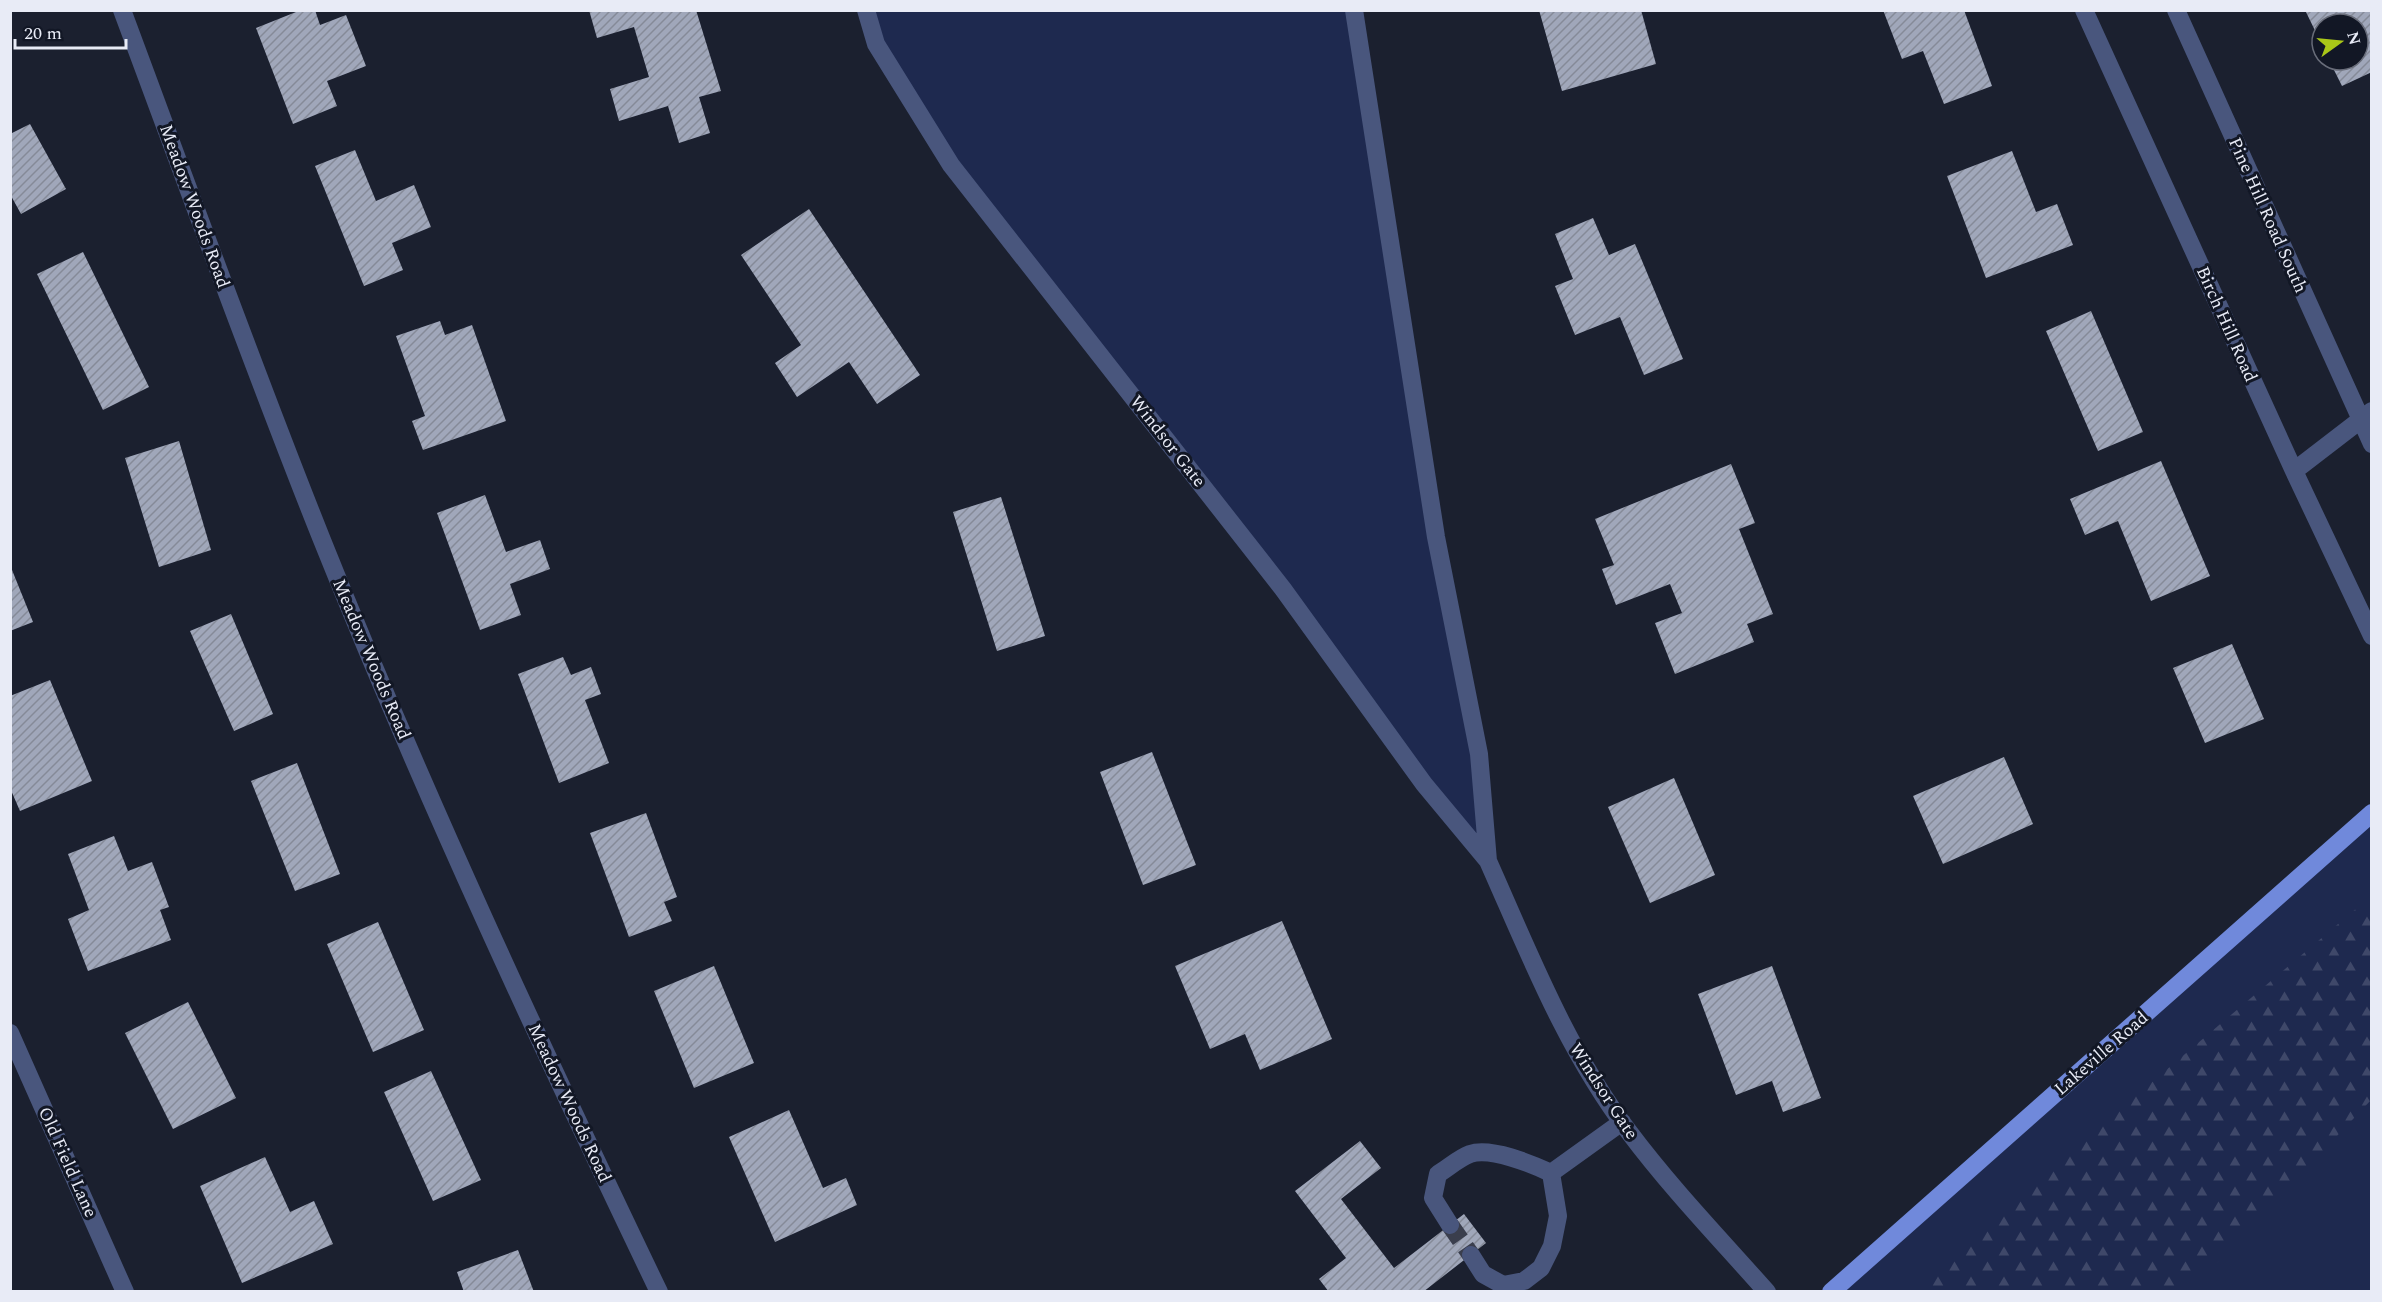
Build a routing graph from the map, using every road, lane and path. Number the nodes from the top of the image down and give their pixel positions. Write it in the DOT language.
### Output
graph roads {
  1 [pos="122,10"];
  2 [pos="866,10"];
  3 [pos="1354,10"];
  4 [pos="2084,10"];
  5 [pos="2176,10"];
  6 [pos="2366,415"];
  7 [pos="2372,444"];
  8 [pos="2294,471"];
  9 [pos="2372,636"];
  10 [pos="2372,813"];
  11 [pos="1488,861"];
  12 [pos="10,1033"];
  13 [pos="1622,1122"];
  14 [pos="1551,1173"];
  15 [pos="1450,1225"];
  16 [pos="1471,1255"];
  17 [pos="1528,1286"];
  18 [pos="125,1292"];
  19 [pos="659,1292"];
  20 [pos="1767,1292"];
  21 [pos="1831,1292"];
  1 -- 19 [label="street, Meadow Woods Road"];
  2 -- 11 [label="street, Windsor Gate"];
  3 -- 11 [label="street, Windsor Gate"];
  4 -- 8 [label="street, Birch Hill Road"];
  5 -- 6 [label="street, Pine Hill Road South"];
  6 -- 7 [label="street, Pine Hill Road South"];
  6 -- 8 [label="street"];
  8 -- 9 [label="street, Birch Hill Road"];
  10 -- 21 [label="main road, Lakeville Road"];
  11 -- 13 [label="street, Windsor Gate"];
  12 -- 18 [label="street, Old Field Lane"];
  13 -- 14 [label="street"];
  13 -- 20 [label="street, Windsor Gate"];
  14 -- 15 [label="street"];
  14 -- 17 [label="street"];
  16 -- 17 [label="street"];
}
